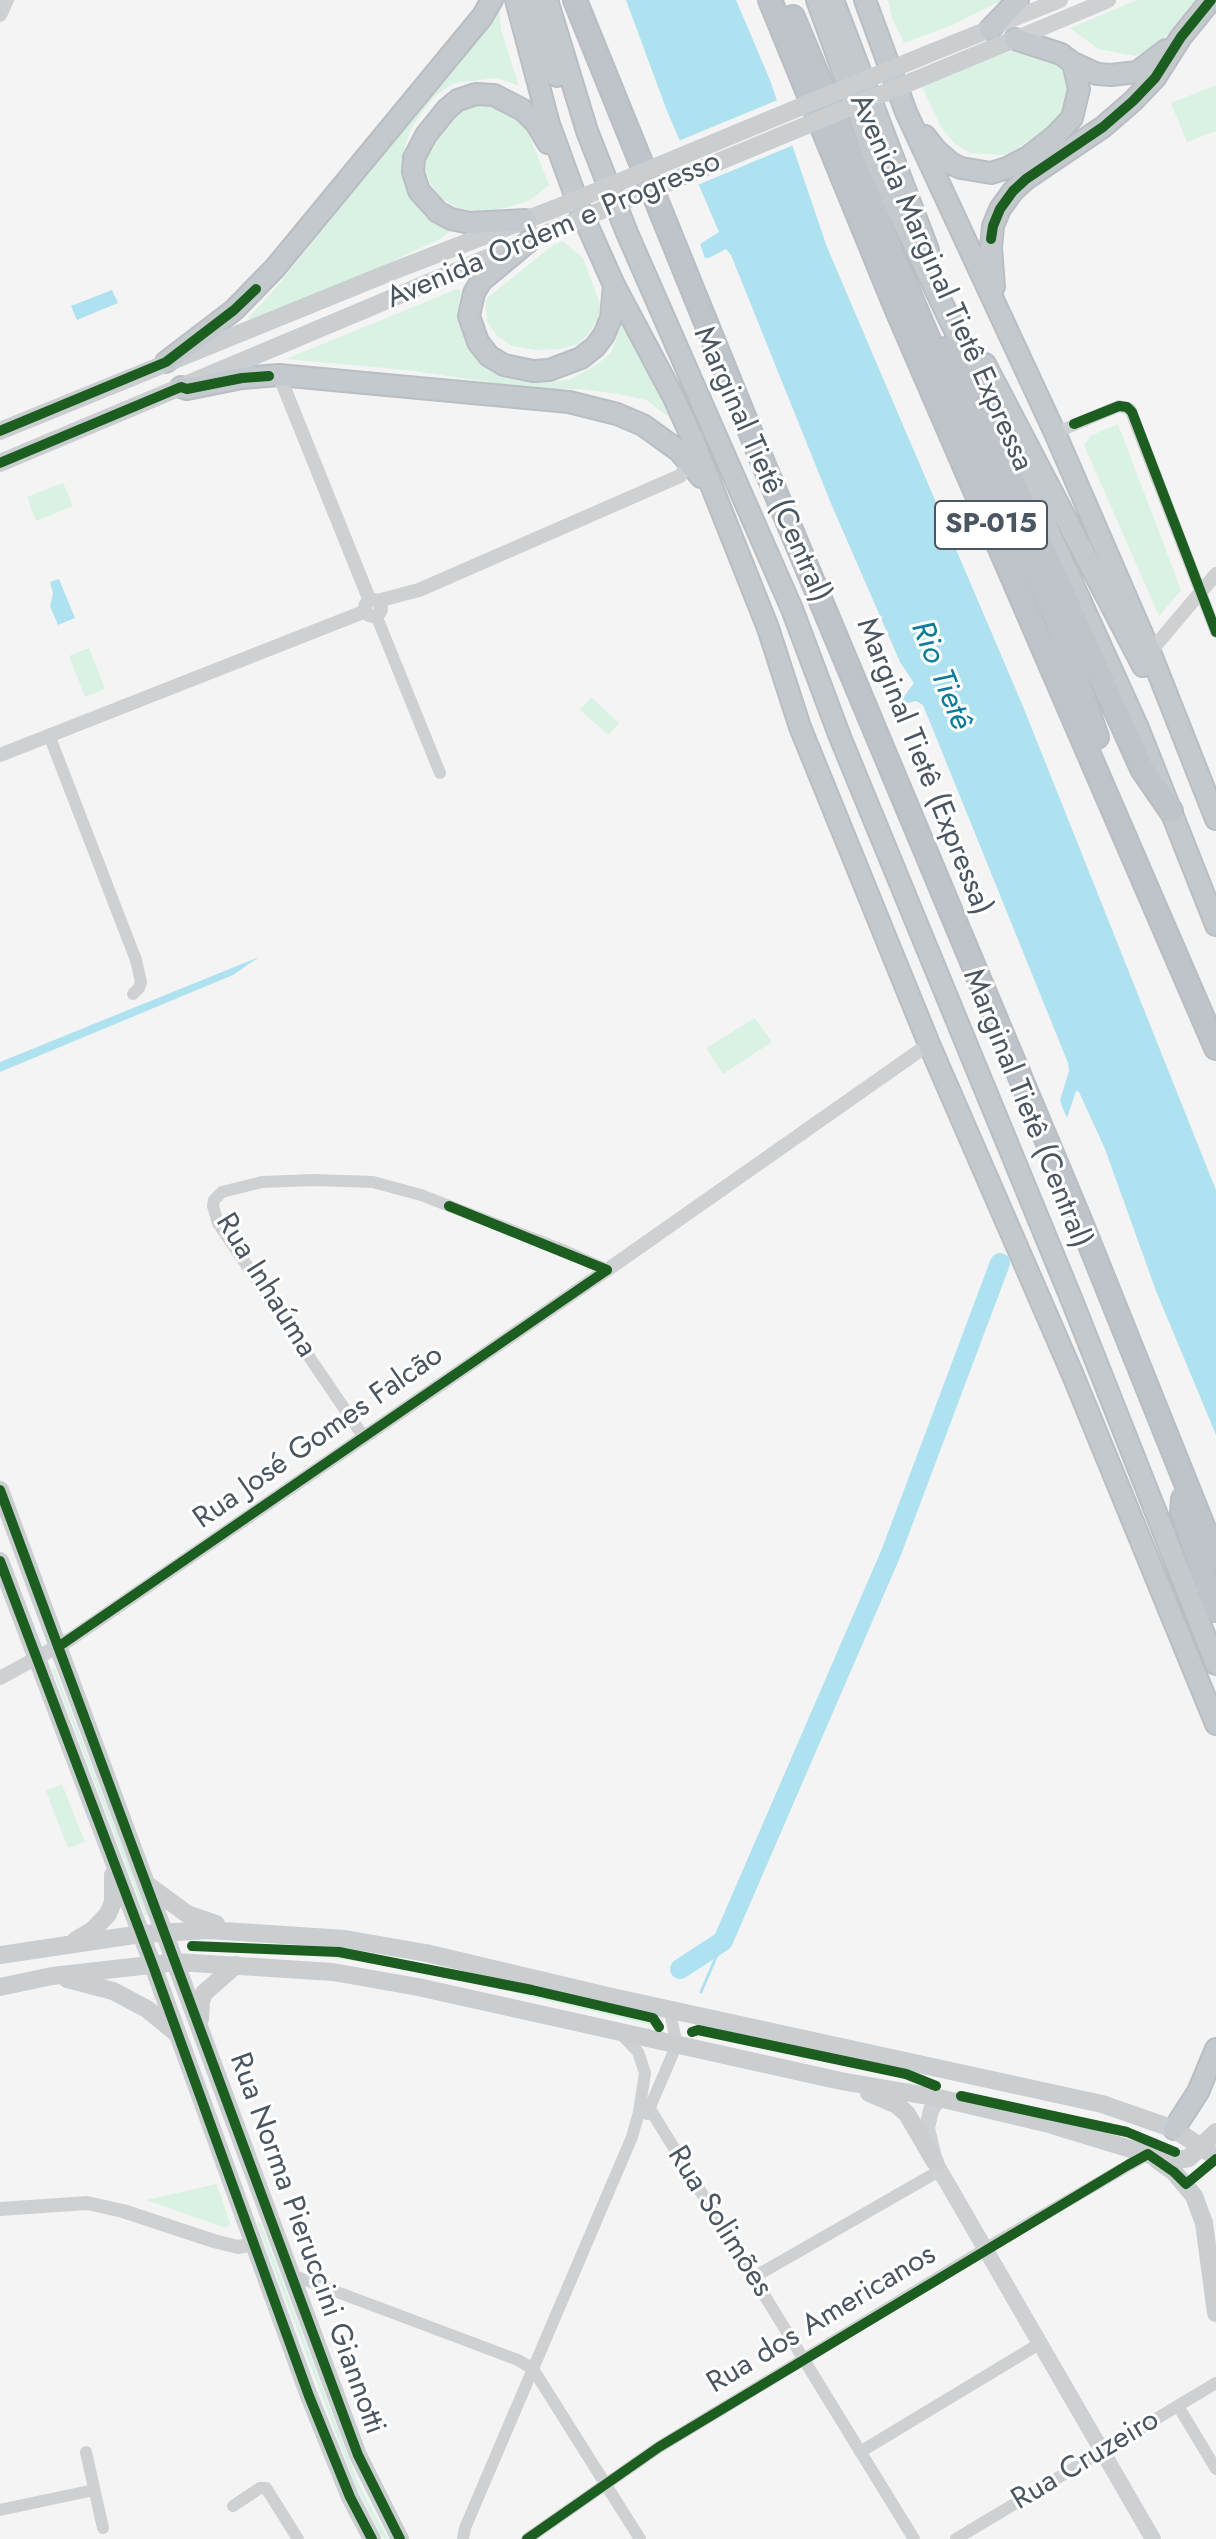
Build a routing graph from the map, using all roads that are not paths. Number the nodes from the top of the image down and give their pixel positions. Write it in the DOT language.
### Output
graph roads {
  1 [pos="7,0"];
  2 [pos="492,0"];
  3 [pos="516,0"];
  4 [pos="531,0"];
  5 [pos="547,0"];
  6 [pos="575,0"];
  7 [pos="770,0"];
  8 [pos="786,0"];
  9 [pos="817,0"];
  10 [pos="833,0"];
  11 [pos="865,0"];
  12 [pos="878,0"];
  13 [pos="1018,0"];
  14 [pos="1060,0"];
  15 [pos="1108,0"];
  16 [pos="1211,0"];
  17 [pos="0,15"];
  18 [pos="990,29"];
  19 [pos="1181,37"];
  20 [pos="879,39"];
  21 [pos="1015,39"];
  22 [pos="1073,63"];
  23 [pos="906,112"];
  24 [pos="587,131"];
  25 [pos="564,171"];
  26 [pos="526,220"];
  27 [pos="528,242"];
  28 [pos="614,285"];
  29 [pos="998,308"];
  30 [pos="928,338"];
  31 [pos="166,362"];
  32 [pos="279,375"];
  33 [pos="181,387"];
  34 [pos="0,431"];
  35 [pos="1055,433"];
  36 [pos="0,463"];
  37 [pos="690,463"];
  38 [pos="716,496"];
  39 [pos="1216,574"];
  40 [pos="1201,592"];
  41 [pos="372,607"];
  42 [pos="1216,632"];
  43 [pos="1150,652"];
  44 [pos="1173,713"];
  45 [pos="49,735"];
  46 [pos="0,755"];
  47 [pos="440,773"];
  48 [pos="1171,811"];
  49 [pos="1116,815"];
  50 [pos="1216,819"];
  51 [pos="1216,925"];
  52 [pos="133,994"];
  53 [pos="929,1044"];
  54 [pos="1216,1048"];
  55 [pos="607,1270"];
  56 [pos="363,1436"];
  57 [pos="1185,1482"];
  58 [pos="0,1490"];
  59 [pos="1216,1558"];
  60 [pos="0,1561"];
  61 [pos="1216,1610"];
  62 [pos="58,1647"];
  63 [pos="36,1659"];
  64 [pos="1216,1664"];
  65 [pos="0,1678"];
  66 [pos="1216,1724"];
  67 [pos="113,1860"];
  68 [pos="147,1884"];
  69 [pos="165,1932"];
  70 [pos="254,1932"];
  71 [pos="141,1934"];
  72 [pos="68,1944"];
  73 [pos="0,1955"];
  74 [pos="177,1962"];
  75 [pos="152,1963"];
  76 [pos="236,1965"];
  77 [pos="52,1976"];
  78 [pos="0,1987"];
  79 [pos="669,2009"];
  80 [pos="200,2026"];
  81 [pos="615,2030"];
  82 [pos="178,2035"];
  83 [pos="677,2044"];
  84 [pos="1216,2049"];
  85 [pos="841,2081"];
  86 [pos="1013,2084"];
  87 [pos="939,2098"];
  88 [pos="650,2109"];
  89 [pos="1174,2129"];
  90 [pos="1216,2132"];
  91 [pos="632,2137"];
  92 [pos="1209,2152"];
  93 [pos="1148,2154"];
  94 [pos="937,2166"];
  95 [pos="0,2209"];
  96 [pos="255,2244"];
  97 [pos="985,2249"];
  98 [pos="1213,2269"];
  99 [pos="292,2275"];
  100 [pos="754,2277"];
  101 [pos="1216,2313"];
  102 [pos="1039,2344"];
  103 [pos="804,2359"];
  104 [pos="533,2369"];
  105 [pos="1216,2383"];
  106 [pos="1178,2406"];
  107 [pos="86,2452"];
  108 [pos="860,2452"];
  109 [pos="1103,2452"];
  110 [pos="1216,2469"];
  111 [pos="607,2485"];
  112 [pos="94,2490"];
  113 [pos="233,2506"];
  114 [pos="0,2510"];
  115 [pos="103,2528"];
  116 [pos="464,2534"];
  117 [pos="298,2539"];
  118 [pos="372,2539"];
  119 [pos="400,2539"];
  120 [pos="455,2539"];
  121 [pos="527,2539"];
  122 [pos="640,2539"];
  123 [pos="914,2539"];
  124 [pos="956,2539"];
  125 [pos="1153,2539"];
  1 -- 17 [label="street"];
  2 -- 31 [label="highway"];
  3 -- 25 [label="highway"];
  4 -- 24 [label="highway"];
  5 -- 24 [label="highway, Marginal Tietê (Central)"];
  6 -- 57 [label="highway, Marginal Tietê (Expressa)"];
  7 -- 49 [label="highway, SP-015"];
  8 -- 30 [label="highway, Avenida Marginal Tietê Expressa / SP-015"];
  9 -- 48 [label="highway"];
  10 -- 44 [label="highway"];
  11 -- 20 [label="highway"];
  12 -- 20 [label="highway"];
  13 -- 18 [label="highway"];
  14 -- 18 [label="main road, Avenida Ordem e Progresso"];
  15 -- 21 [label="main road, Avenida Ordem e Progresso"];
  16 -- 19 [label="highway"];
  18 -- 26 [label="main road, Avenida Ordem e Progresso, bridge"];
  19 -- 22 [label="highway"];
  19 -- 29 [label="highway"];
  20 -- 23 [label="highway"];
  21 -- 22 [label="highway"];
  21 -- 27 [label="main road, Avenida Ordem e Progresso, bridge"];
  22 -- 23 [label="highway"];
  23 -- 29 [label="highway"];
  24 -- 64 [label="highway, Marginal Tietê (Central)"];
  25 -- 26 [label="highway"];
  25 -- 28 [label="highway"];
  26 -- 31 [label="main road, Avenida Ordem e Progresso"];
  27 -- 28 [label="highway"];
  27 -- 33 [label="main road, Avenida Ordem e Progresso"];
  28 -- 38 [label="highway"];
  29 -- 35 [label="highway"];
  30 -- 48 [label="highway"];
  30 -- 49 [label="highway, Avenida Marginal Tietê Expressa / SP-015"];
  31 -- 34 [label="main road, Avenida Ordem e Progresso"];
  32 -- 33 [label="highway"];
  32 -- 37 [label="highway"];
  32 -- 41 [label="street"];
  33 -- 36 [label="main road, Avenida Ordem e Progresso"];
  35 -- 40 [label="street"];
  35 -- 43 [label="highway"];
  37 -- 38 [label="highway"];
  37 -- 41 [label="street"];
  38 -- 53 [label="highway"];
  39 -- 40 [label="street"];
  40 -- 42 [label="street"];
  40 -- 43 [label="street"];
  41 -- 45 [label="street"];
  41 -- 47 [label="street"];
  43 -- 44 [label="highway"];
  44 -- 50 [label="highway"];
  45 -- 46 [label="street"];
  45 -- 52 [label="street"];
  48 -- 51 [label="highway"];
  49 -- 54 [label="highway, SP-015"];
  53 -- 55 [label="street, Rua José Gomes Falcão"];
  53 -- 66 [label="highway"];
  55 -- 56 [label="street, Rua José Gomes Falcão"];
  55 -- 56 [label="street, Rua Inhaúma"];
  56 -- 62 [label="street, Rua José Gomes Falcão"];
  57 -- 59 [label="highway, Marginal Tietê (Expressa)"];
  57 -- 61 [label="highway"];
  58 -- 62 [label="main road, Rua Norma Pieruccini Giannotti"];
  60 -- 63 [label="main road, Rua Norma Pieruccini Giannotti"];
  62 -- 63 [label="street, Rua José Gomes Falcão"];
  62 -- 68 [label="main road, Rua Norma Pieruccini Giannotti"];
  63 -- 65 [label="street, Rua José Gomes Falcão"];
  63 -- 67 [label="main road, Rua Norma Pieruccini Giannotti"];
  67 -- 71 [label="main road, Rua Norma Pieruccini Giannotti"];
  67 -- 72 [label="main road"];
  68 -- 69 [label="main road, Rua Norma Pieruccini Giannotti"];
  68 -- 70 [label="main road"];
  69 -- 70 [label="main road"];
  69 -- 71 [label="main road"];
  69 -- 74 [label="main road, Rua Norma Pieruccini Giannotti"];
  70 -- 79 [label="main road"];
  71 -- 72 [label="main road"];
  71 -- 75 [label="main road, Rua Norma Pieruccini Giannotti"];
  72 -- 73 [label="main road"];
  74 -- 75 [label="main road"];
  74 -- 76 [label="main road"];
  74 -- 80 [label="main road, Rua Norma Pieruccini Giannotti"];
  75 -- 77 [label="main road"];
  75 -- 82 [label="main road, Rua Norma Pieruccini Giannotti"];
  76 -- 80 [label="main road"];
  76 -- 81 [label="main road"];
  77 -- 78 [label="main road"];
  77 -- 82 [label="main road"];
  79 -- 83 [label="street"];
  79 -- 86 [label="main road"];
  80 -- 99 [label="main road, Rua Norma Pieruccini Giannotti"];
  81 -- 83 [label="main road"];
  81 -- 91 [label="street"];
  82 -- 96 [label="main road, Rua Norma Pieruccini Giannotti"];
  83 -- 85 [label="main road"];
  83 -- 88 [label="street"];
  84 -- 89 [label="highway"];
  85 -- 87 [label="main road"];
  85 -- 94 [label="main road"];
  86 -- 87 [label="main road"];
  86 -- 89 [label="main road"];
  87 -- 93 [label="main road"];
  87 -- 94 [label="main road"];
  88 -- 91 [label="street"];
  88 -- 100 [label="street, Rua Solimões"];
  89 -- 92 [label="main road"];
  90 -- 92 [label="main road"];
  91 -- 104 [label="street"];
  92 -- 93 [label="main road"];
  93 -- 97 [label="street, Rua dos Americanos"];
  93 -- 98 [label="main road"];
  94 -- 97 [label="main road"];
  94 -- 100 [label="street"];
  95 -- 96 [label="street"];
  96 -- 118 [label="main road, Rua Norma Pieruccini Giannotti"];
  97 -- 102 [label="main road"];
  97 -- 103 [label="street, Rua dos Americanos"];
  98 -- 101 [label="main road"];
  99 -- 104 [label="street"];
  99 -- 119 [label="main road, Rua Norma Pieruccini Giannotti"];
  100 -- 103 [label="street, Rua Solimões"];
  102 -- 108 [label="street"];
  102 -- 109 [label="main road"];
  103 -- 108 [label="street, Rua Solimões"];
  103 -- 111 [label="street, Rua dos Americanos"];
  104 -- 111 [label="street"];
  104 -- 116 [label="street"];
  105 -- 106 [label="street, Rua Cruzeiro"];
  106 -- 109 [label="street, Rua Cruzeiro"];
  106 -- 110 [label="street"];
  107 -- 112 [label="street"];
  108 -- 123 [label="street, Rua Solimões"];
  109 -- 124 [label="street, Rua Cruzeiro"];
  109 -- 125 [label="main road"];
  111 -- 121 [label="street, Rua dos Americanos"];
  111 -- 122 [label="street"];
  112 -- 114 [label="street"];
  112 -- 115 [label="street"];
  113 -- 117 [label="street"];
  116 -- 120 [label="street"];
}
